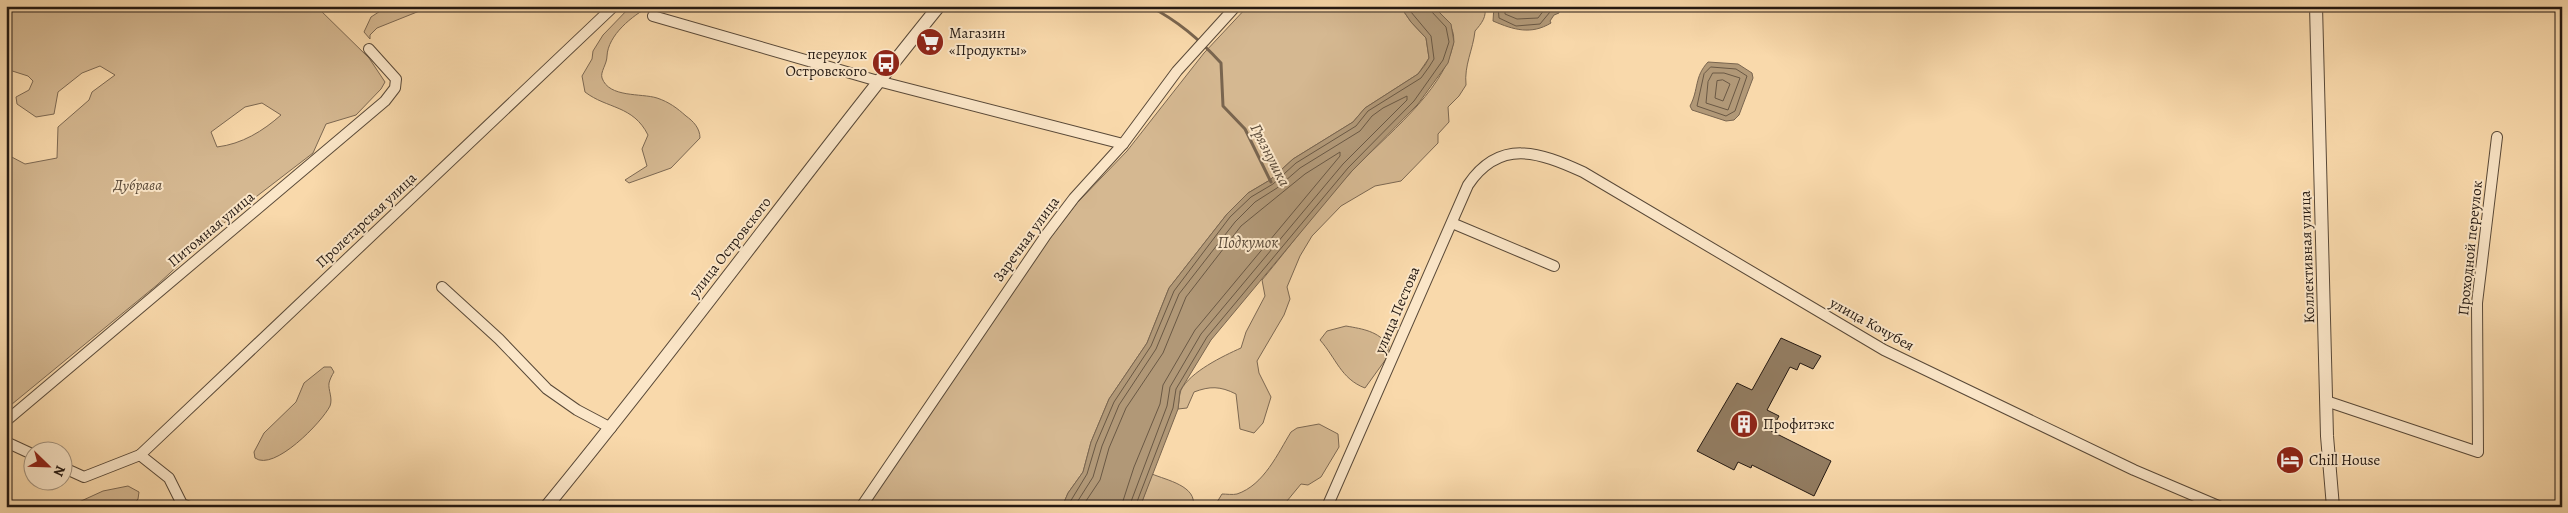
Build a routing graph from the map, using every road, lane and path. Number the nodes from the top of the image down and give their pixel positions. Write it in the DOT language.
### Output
graph roads {
  1 [pos="614,6"];
  2 [pos="939,6"];
  3 [pos="1236,6"];
  4 [pos="2316,6"];
  5 [pos="653,16"];
  6 [pos="369,49"];
  7 [pos="878,81"];
  8 [pos="2497,137"];
  9 [pos="1123,144"];
  10 [pos="1520,152"];
  11 [pos="1452,223"];
  12 [pos="1554,266"];
  13 [pos="442,286"];
  14 [pos="2326,401"];
  15 [pos="6,421"];
  16 [pos="611,428"];
  17 [pos="6,442"];
  18 [pos="22,449"];
  19 [pos="140,455"];
  20 [pos="72,472"];
  21 [pos="190,507"];
  22 [pos="546,507"];
  23 [pos="861,507"];
  24 [pos="1327,507"];
  25 [pos="2221,507"];
  26 [pos="2333,507"];
  1 -- 19 [label="street, Пролетарская улица"];
  2 -- 7 [label="street, улица Островского"];
  3 -- 9 [label="street, Заречная улица"];
  4 -- 14 [label="street, Коллективная улица"];
  5 -- 7 [label="street"];
  6 -- 15 [label="street, Питомная улица"];
  7 -- 9 [label="street"];
  7 -- 16 [label="street, улица Островского"];
  8 -- 14 [label="street, Проходной переулок"];
  9 -- 23 [label="street, Заречная улица"];
  10 -- 11 [label="street, улица Пестова"];
  10 -- 25 [label="street, улица Кочубея"];
  11 -- 12 [label="street"];
  11 -- 24 [label="street, улица Пестова"];
  13 -- 16 [label="street"];
  14 -- 26 [label="street, Коллективная улица"];
  16 -- 22 [label="street, улица Островского"];
  17 -- 18 [label="street"];
  19 -- 20 [label="street"];
  19 -- 21 [label="street"];
}
